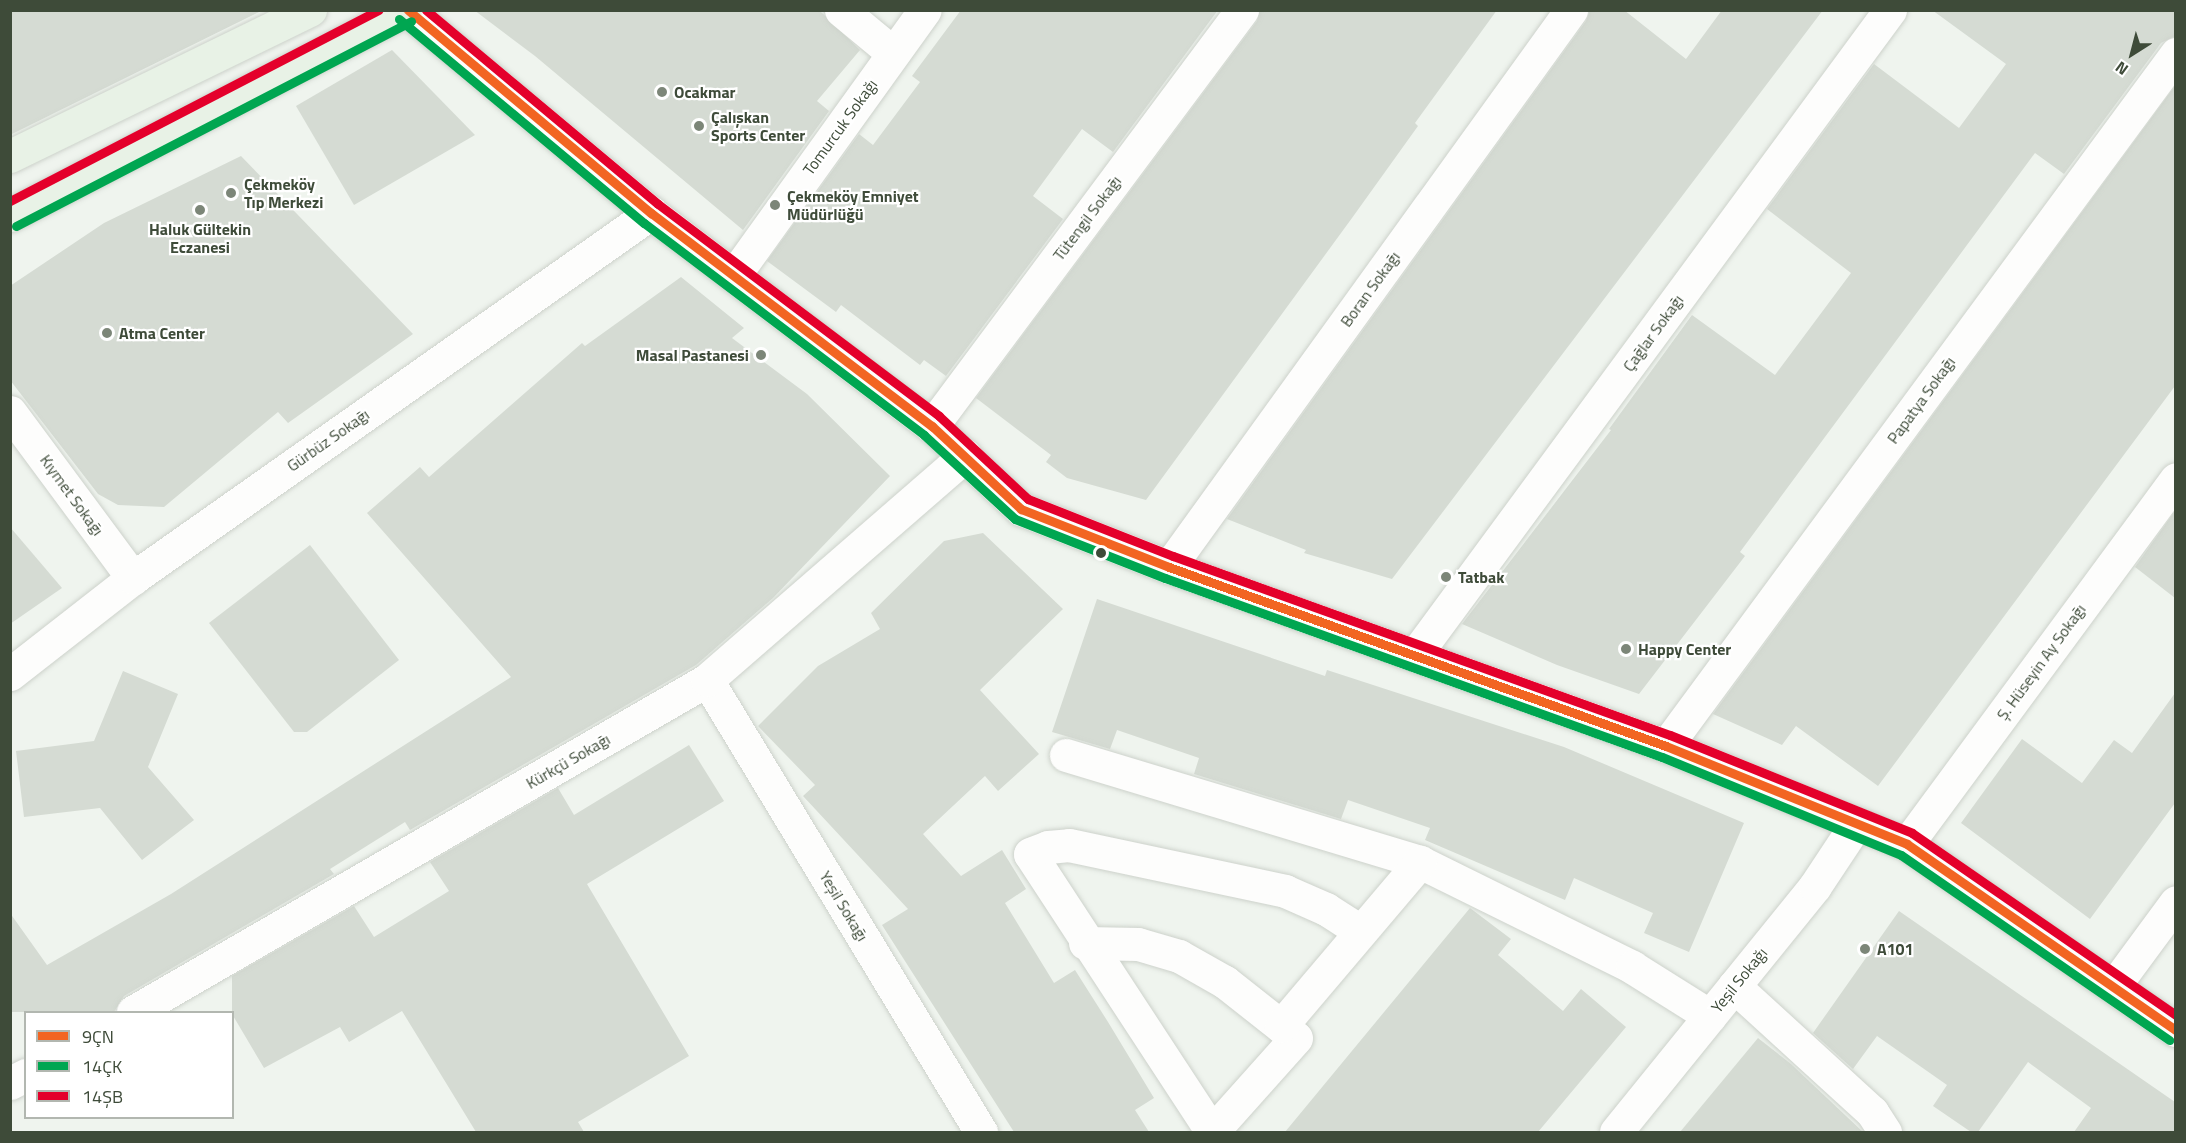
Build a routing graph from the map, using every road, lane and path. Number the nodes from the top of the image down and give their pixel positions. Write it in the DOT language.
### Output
graph roads {
  1 [pos="310,10"];
  2 [pos="406,10"];
  3 [pos="841,10"];
  4 [pos="925,10"];
  5 [pos="1242,10"];
  6 [pos="1571,10"];
  7 [pos="1890,10"];
  8 [pos="893,53"];
  9 [pos="2175,54"];
  10 [pos="10,156"];
  11 [pos="651,213"];
  12 [pos="10,214"];
  13 [pos="735,274"];
  14 [pos="10,412"];
  15 [pos="932,426"];
  16 [pos="965,456"];
  17 [pos="2175,479"];
  18 [pos="1169,567"];
  19 [pos="133,578"];
  20 [pos="1415,655"];
  21 [pos="10,674"];
  22 [pos="707,680"];
  23 [pos="1666,746"];
  24 [pos="1066,755"];
  25 [pos="1856,824"];
  26 [pos="1907,844"];
  27 [pos="1420,862"];
  28 [pos="2175,902"];
  29 [pos="1360,931"];
  30 [pos="1085,942"];
  31 [pos="1734,986"];
  32 [pos="2114,986"];
  33 [pos="135,1011"];
  34 [pos="1710,1016"];
  35 [pos="1281,1026"];
  36 [pos="2175,1030"];
  37 [pos="24,1076"];
  38 [pos="10,1083"];
  39 [pos="981,1132"];
  40 [pos="1212,1132"];
  41 [pos="1616,1132"];
  42 [pos="1885,1132"];
  1 -- 10 [label="main road"];
  2 -- 11 [label="street"];
  2 -- 12 [label="main road"];
  3 -- 8 [label="street"];
  4 -- 8 [label="street, Tomurcuk Sokağı"];
  5 -- 15 [label="street, Tütengil Sokağı"];
  6 -- 18 [label="street, Boran Sokağı"];
  7 -- 20 [label="street, Çağlar Sokağı"];
  8 -- 13 [label="street, Tomurcuk Sokağı"];
  9 -- 23 [label="street, Papatya Sokağı"];
  11 -- 13 [label="street"];
  11 -- 19 [label="street, Gürbüz Sokağı"];
  13 -- 15 [label="street"];
  14 -- 19 [label="street, Kıymet Sokağı"];
  15 -- 16 [label="street"];
  16 -- 18 [label="street"];
  16 -- 22 [label="street, Kürkçü Sokağı"];
  17 -- 26 [label="street, Ş. Hüseyin Ay Sokağı"];
  18 -- 20 [label="street"];
  19 -- 21 [label="street, Gürbüz Sokağı"];
  20 -- 23 [label="street"];
  22 -- 33 [label="street, Kürkçü Sokağı"];
  22 -- 39 [label="street, Yeşil Sokağı"];
  23 -- 25 [label="street"];
  24 -- 27 [label="street"];
  25 -- 26 [label="street"];
  25 -- 31 [label="street, Yeşil Sokağı"];
  26 -- 32 [label="street"];
  27 -- 29 [label="street"];
  27 -- 34 [label="street"];
  28 -- 32 [label="street"];
  29 -- 30 [label="street"];
  29 -- 35 [label="street"];
  30 -- 35 [label="street"];
  30 -- 40 [label="street"];
  31 -- 34 [label="street, Yeşil Sokağı"];
  31 -- 42 [label="street"];
  32 -- 36 [label="street"];
  34 -- 41 [label="street, Yeşil Sokağı"];
  35 -- 40 [label="street"];
  37 -- 38 [label="street"];
}
